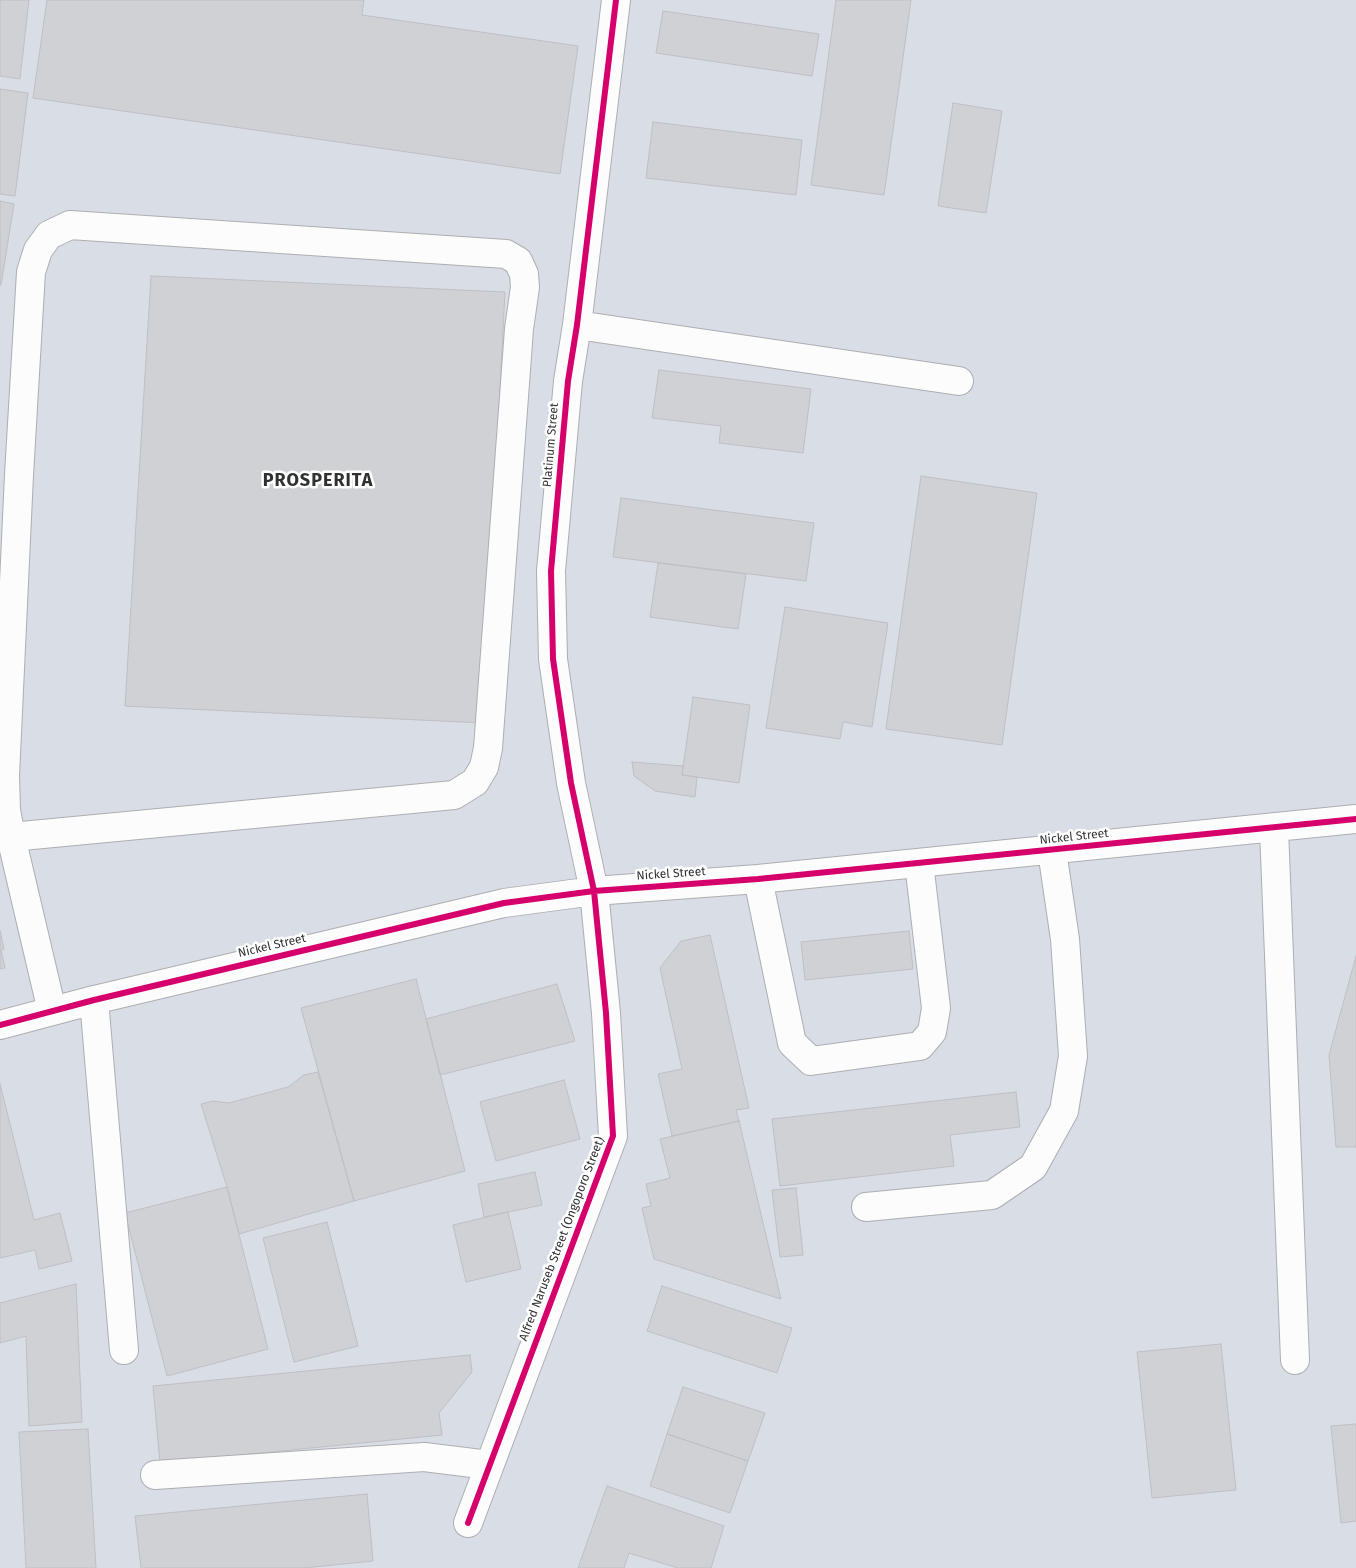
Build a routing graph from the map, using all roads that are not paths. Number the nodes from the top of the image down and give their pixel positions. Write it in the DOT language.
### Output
graph roads {
  1 [pos="616,0"];
  2 [pos="577,325"];
  3 [pos="958,381"];
  4 [pos="1356,819"];
  5 [pos="1274,829"];
  6 [pos="11,837"];
  7 [pos="1052,851"];
  8 [pos="919,863"];
  9 [pos="758,879"];
  10 [pos="594,891"];
  11 [pos="94,1000"];
  12 [pos="52,1011"];
  13 [pos="0,1025"];
  14 [pos="866,1207"];
  15 [pos="124,1350"];
  16 [pos="1295,1360"];
  17 [pos="489,1465"];
  18 [pos="155,1475"];
  19 [pos="468,1523"];
  1 -- 2 [label="street, Platinum Street"];
  2 -- 3 [label="street"];
  2 -- 10 [label="street, Platinum Street"];
  4 -- 5 [label="street, Nickel Street"];
  5 -- 7 [label="street, Nickel Street"];
  5 -- 16 [label="street"];
  6 -- 6 [label="street"];
  6 -- 12 [label="street"];
  7 -- 8 [label="street, Nickel Street"];
  7 -- 14 [label="street"];
  8 -- 9 [label="street, Nickel Street"];
  8 -- 9 [label="street"];
  9 -- 10 [label="street, Nickel Street"];
  10 -- 11 [label="street, Nickel Street"];
  10 -- 17 [label="street, Alfred Naruseb Street (Ongoporo Street)"];
  11 -- 12 [label="street, Nickel Street"];
  11 -- 15 [label="street"];
  12 -- 13 [label="street, Nickel Street"];
  17 -- 18 [label="street"];
  17 -- 19 [label="street, Alfred Naruseb Street (Ongoporo Street)"];
}
